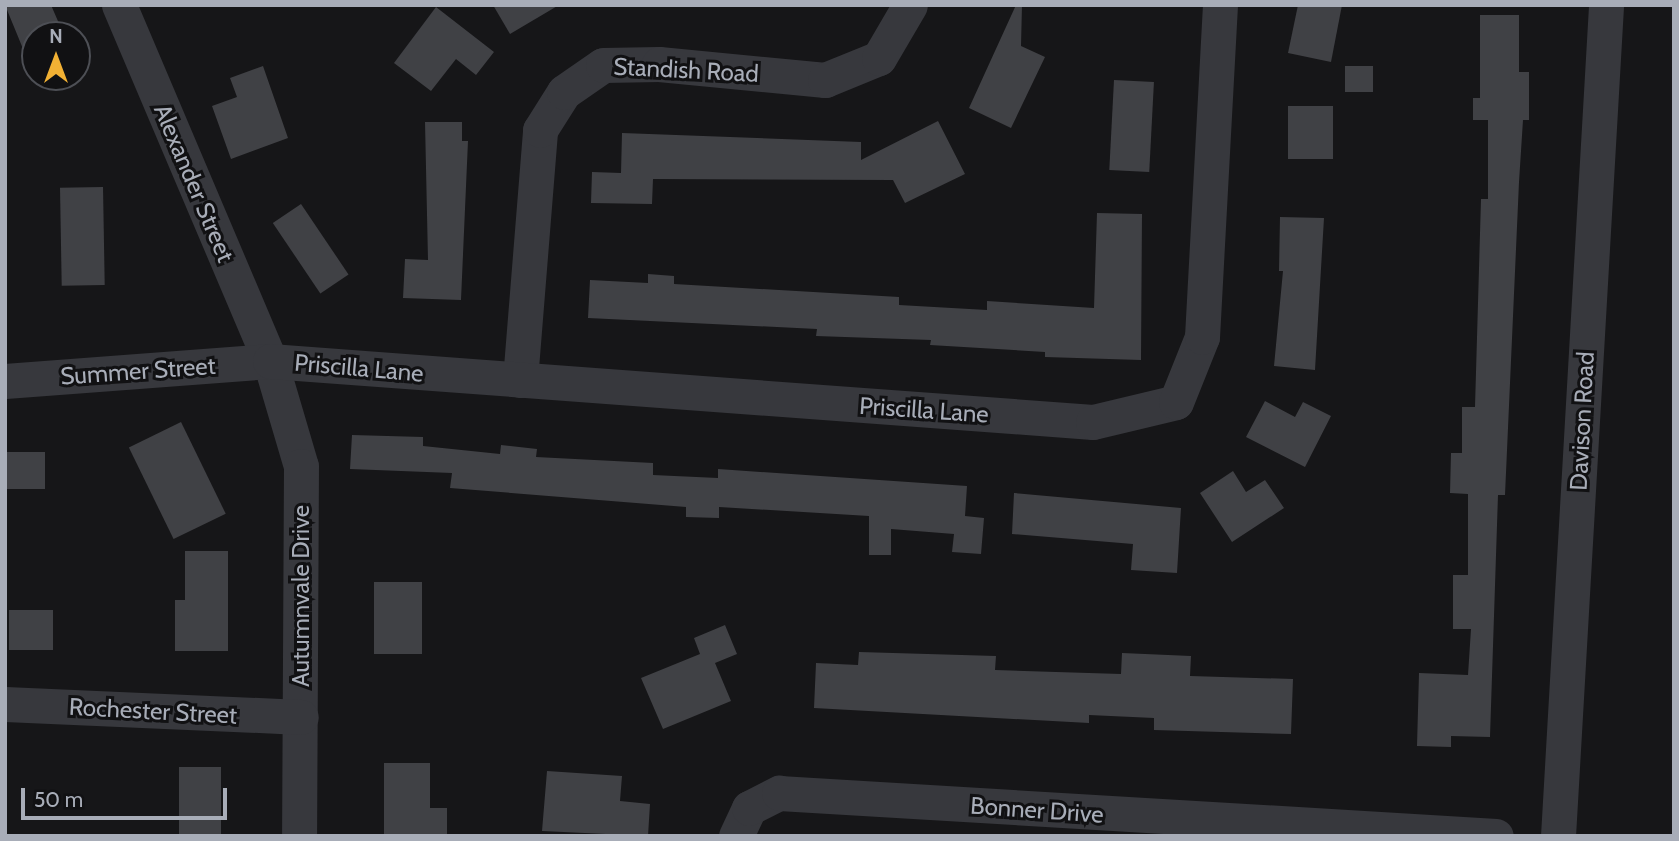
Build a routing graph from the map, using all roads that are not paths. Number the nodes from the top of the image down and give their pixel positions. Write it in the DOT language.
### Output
graph roads {
  1 [pos="119,5"];
  2 [pos="910,5"];
  3 [pos="1220,5"];
  4 [pos="1606,5"];
  5 [pos="270,361"];
  6 [pos="520,380"];
  7 [pos="5,381"];
  8 [pos="5,704"];
  9 [pos="301,718"];
  10 [pos="743,822"];
  11 [pos="1141,826"];
  12 [pos="299,836"];
  13 [pos="1496,836"];
  14 [pos="1558,836"];
  1 -- 5 [label="street, Alexander Street"];
  2 -- 6 [label="street, Standish Road"];
  3 -- 6 [label="street, Priscilla Lane"];
  4 -- 14 [label="street, Davison Road"];
  5 -- 6 [label="street, Priscilla Lane"];
  5 -- 7 [label="street, Summer Street"];
  5 -- 9 [label="street, Autumnvale Drive"];
  8 -- 9 [label="street, Rochester Street"];
  9 -- 12 [label="street, Autumnvale Drive"];
  10 -- 11 [label="street, Bonner Drive"];
  11 -- 13 [label="street, Bonner Drive"];
}
